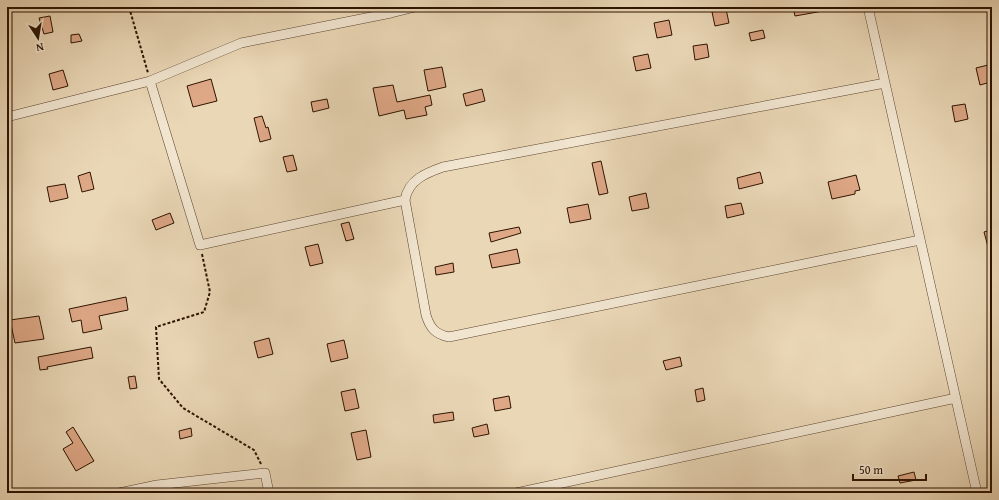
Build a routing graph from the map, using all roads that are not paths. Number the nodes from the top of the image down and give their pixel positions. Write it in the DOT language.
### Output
graph roads {
  1 [pos="415,7"];
  2 [pos="868,7"];
  3 [pos="150,82"];
  4 [pos="885,83"];
  5 [pos="7,117"];
  6 [pos="405,200"];
  7 [pos="920,240"];
  8 [pos="956,398"];
  9 [pos="119,493"];
  10 [pos="269,493"];
  11 [pos="516,493"];
  12 [pos="977,493"];
  1 -- 3 [label="street"];
  2 -- 4 [label="street"];
  3 -- 5 [label="street"];
  3 -- 6 [label="street"];
  4 -- 6 [label="street"];
  4 -- 7 [label="street"];
  6 -- 7 [label="street"];
  7 -- 8 [label="street"];
  8 -- 11 [label="street"];
  8 -- 12 [label="street"];
  9 -- 10 [label="street"];
}
